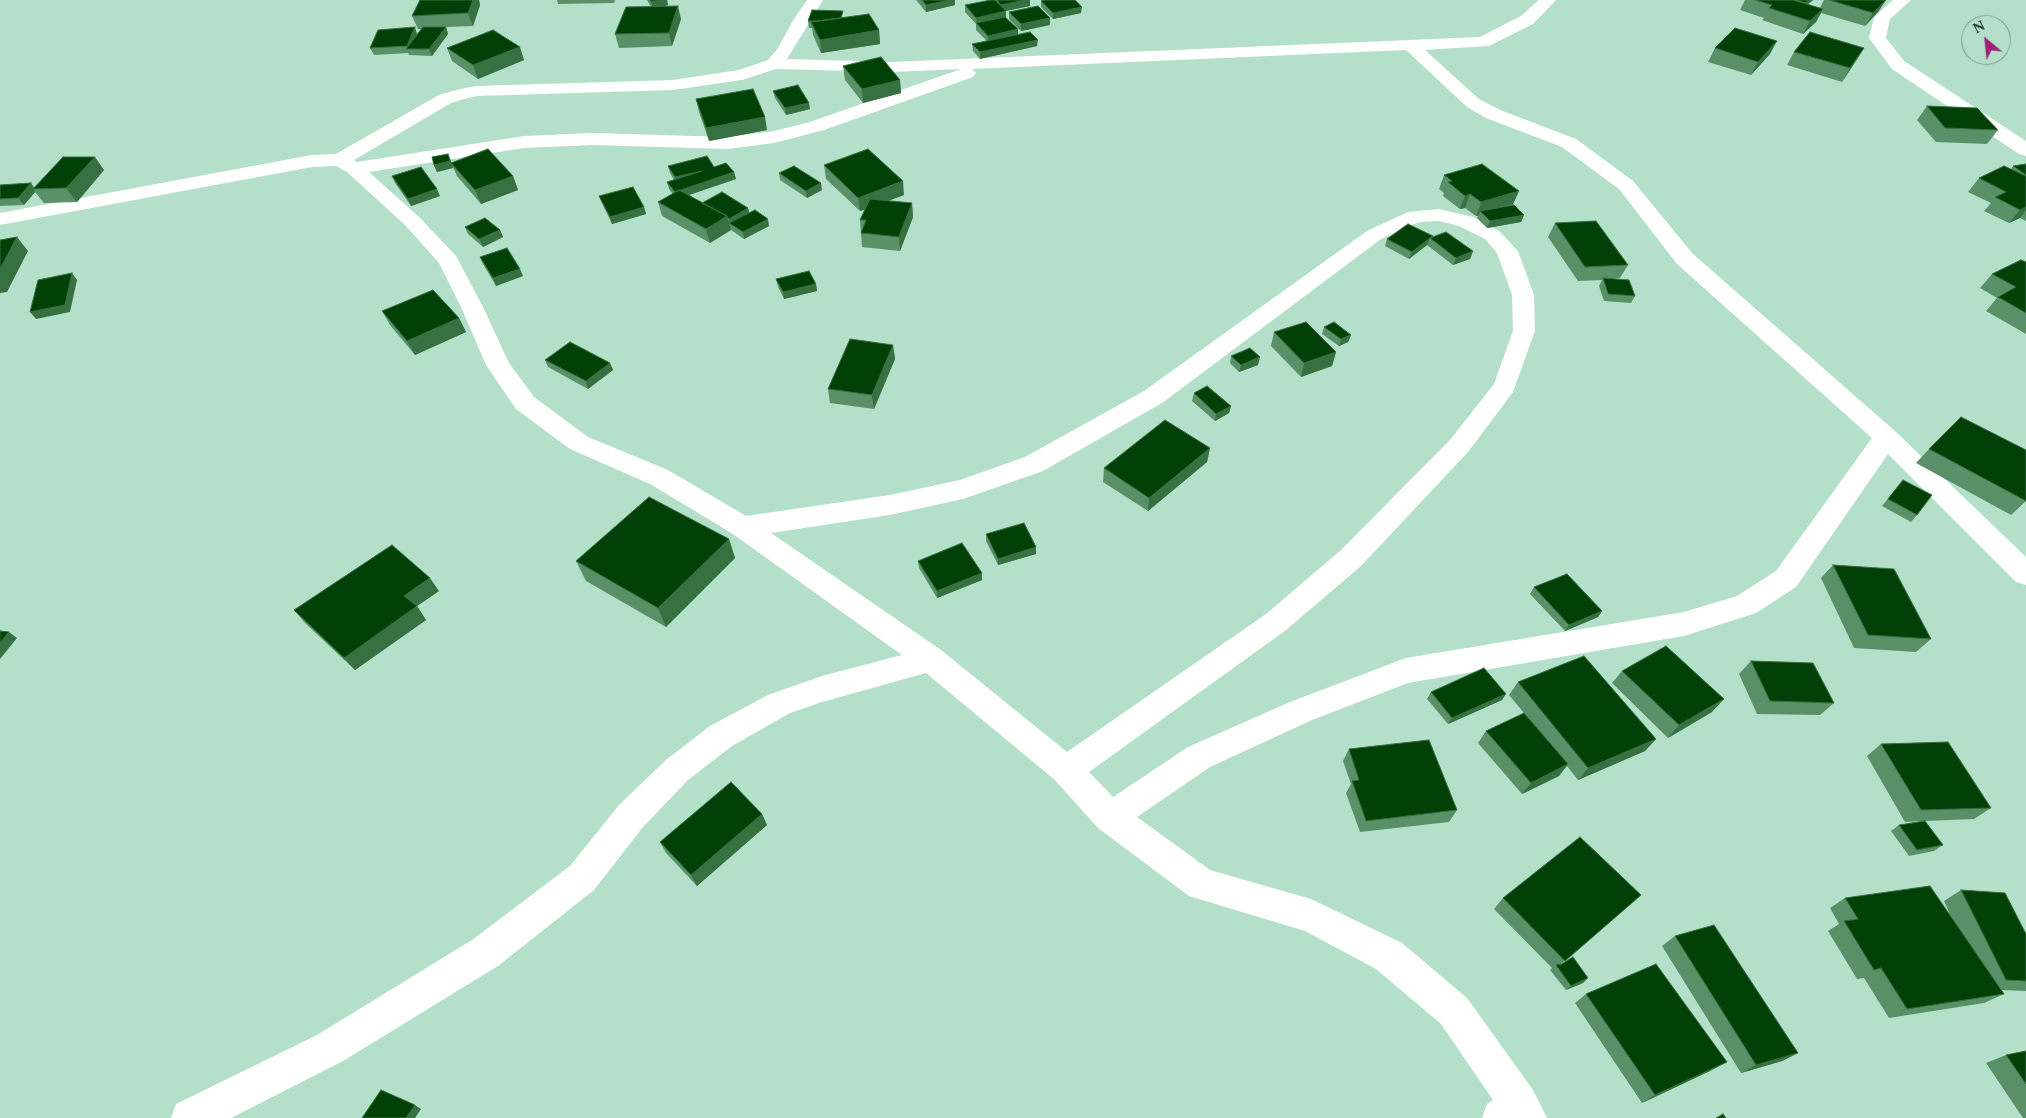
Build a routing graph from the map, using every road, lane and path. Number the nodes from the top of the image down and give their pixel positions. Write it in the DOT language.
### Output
graph roads {
  1 [pos="815,0"];
  2 [pos="1548,0"];
  3 [pos="1903,0"];
  4 [pos="1410,46"];
  5 [pos="774,64"];
  6 [pos="995,64"];
  7 [pos="2026,150"];
  8 [pos="347,164"];
  9 [pos="0,219"];
  10 [pos="1886,437"];
  11 [pos="742,527"];
  12 [pos="2026,574"];
  13 [pos="931,659"];
  14 [pos="1066,770"];
  15 [pos="1110,817"];
  16 [pos="1516,1113"];
  17 [pos="190,1118"];
  1 -- 5 [label="street"];
  2 -- 4 [label="street"];
  3 -- 7 [label="street"];
  4 -- 6 [label="street"];
  4 -- 10 [label="street"];
  5 -- 6 [label="street"];
  5 -- 8 [label="street"];
  6 -- 8 [label="street"];
  8 -- 9 [label="street"];
  8 -- 11 [label="street"];
  10 -- 12 [label="street"];
  10 -- 15 [label="street"];
  11 -- 13 [label="street"];
  11 -- 14 [label="street"];
  13 -- 14 [label="street"];
  13 -- 17 [label="street"];
  14 -- 15 [label="street"];
  15 -- 16 [label="street"];
}
